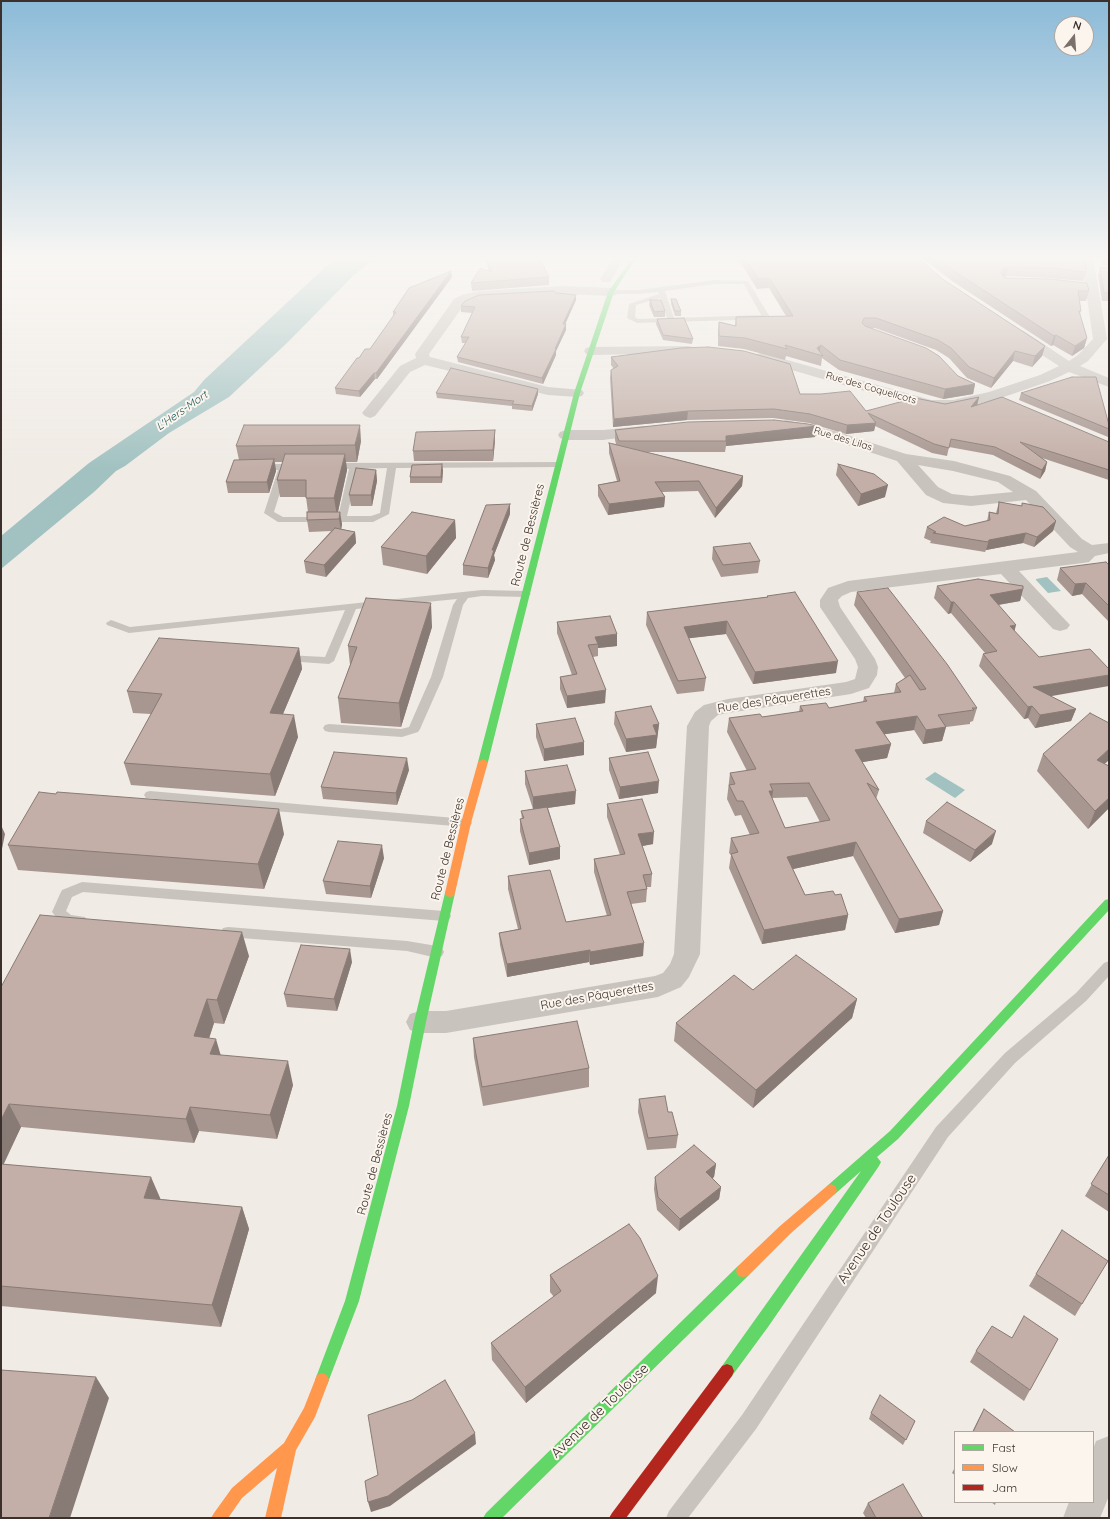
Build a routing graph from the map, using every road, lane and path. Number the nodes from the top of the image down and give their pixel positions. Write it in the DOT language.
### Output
graph roads {
  1 [pos="441,328"];
  2 [pos="597,328"];
  3 [pos="1010,328"];
  4 [pos="1100,328"];
  5 [pos="1104,339"];
  6 [pos="591,350"];
  7 [pos="699,350"];
  8 [pos="749,355"];
  9 [pos="423,360"];
  10 [pos="1069,367"];
  11 [pos="1109,383"];
  12 [pos="972,387"];
  13 [pos="577,393"];
  14 [pos="992,396"];
  15 [pos="1014,405"];
  16 [pos="370,413"];
  17 [pos="772,424"];
  18 [pos="658,430"];
  19 [pos="566,435"];
  20 [pos="904,458"];
  21 [pos="558,465"];
  22 [pos="322,466"];
  23 [pos="354,466"];
  24 [pos="392,466"];
  25 [pos="252,467"];
  26 [pos="283,467"];
  27 [pos="306,467"];
  28 [pos="1030,495"];
  29 [pos="342,519"];
  30 [pos="1099,550"];
  31 [pos="1005,567"];
  32 [pos="526,594"];
  33 [pos="464,595"];
  34 [pos="352,606"];
  35 [pos="111,624"];
  36 [pos="1060,625"];
  37 [pos="273,658"];
  38 [pos="329,728"];
  39 [pos="150,795"];
  40 [pos="466,823"];
  41 [pos="1109,903"];
  42 [pos="444,916"];
  43 [pos="91,922"];
  44 [pos="217,931"];
  45 [pos="437,952"];
  46 [pos="1109,968"];
  47 [pos="420,1022"];
  48 [pos="894,1135"];
  49 [pos="289,1448"];
  50 [pos="1109,1454"];
  51 [pos="1094,1489"];
  52 [pos="1088,1503"];
  53 [pos="219,1518"];
  54 [pos="273,1518"];
  55 [pos="491,1518"];
  56 [pos="617,1518"];
  57 [pos="676,1518"];
  58 [pos="1081,1518"];
  1 -- 9 [label="street"];
  2 -- 6 [label="main road, Route de Bessières"];
  3 -- 10 [label="street"];
  4 -- 5 [label="street, Rue des Coquelicots"];
  5 -- 10 [label="street, Rue des Coquelicots"];
  6 -- 7 [label="street"];
  6 -- 13 [label="main road, Route de Bessières"];
  8 -- 14 [label="street, Rue des Coquelicots"];
  9 -- 13 [label="street"];
  9 -- 16 [label="street"];
  10 -- 11 [label="street"];
  10 -- 14 [label="street, Rue des Coquelicots"];
  12 -- 14 [label="street"];
  13 -- 19 [label="main road, Route de Bessières"];
  14 -- 15 [label="street"];
  17 -- 20 [label="street, Rue des Lilas"];
  18 -- 19 [label="street"];
  19 -- 21 [label="main road, Route de Bessières"];
  20 -- 28 [label="street, Rue des Lilas"];
  20 -- 28 [label="street"];
  21 -- 24 [label="lane"];
  21 -- 32 [label="main road, Route de Bessières"];
  22 -- 23 [label="lane"];
  23 -- 24 [label="lane"];
  23 -- 29 [label="lane"];
  24 -- 29 [label="lane"];
  25 -- 26 [label="lane"];
  26 -- 27 [label="lane"];
  26 -- 29 [label="lane"];
  28 -- 30 [label="street, Rue des Lilas"];
  30 -- 31 [label="street, Rue des Pâquerettes"];
  31 -- 36 [label="street"];
  31 -- 47 [label="street, Rue des Pâquerettes"];
  32 -- 33 [label="lane"];
  32 -- 40 [label="main road, Route de Bessières"];
  33 -- 34 [label="lane"];
  33 -- 38 [label="lane"];
  34 -- 35 [label="lane"];
  34 -- 37 [label="lane"];
  39 -- 40 [label="lane"];
  40 -- 42 [label="main road, Route de Bessières"];
  41 -- 48 [label="main road, Avenue de Toulouse"];
  42 -- 43 [label="lane"];
  42 -- 45 [label="main road, Route de Bessières"];
  44 -- 45 [label="lane"];
  45 -- 47 [label="main road, Route de Bessières"];
  46 -- 57 [label="lane, Avenue de Toulouse"];
  47 -- 49 [label="main road, Route de Bessières"];
  48 -- 55 [label="main road, Avenue de Toulouse"];
  48 -- 56 [label="main road, Avenue de Toulouse"];
  49 -- 53 [label="main road, Route de Bessières"];
  49 -- 54 [label="main road, Route de Bessières"];
  50 -- 51 [label="street"];
  52 -- 58 [label="street"];
}
